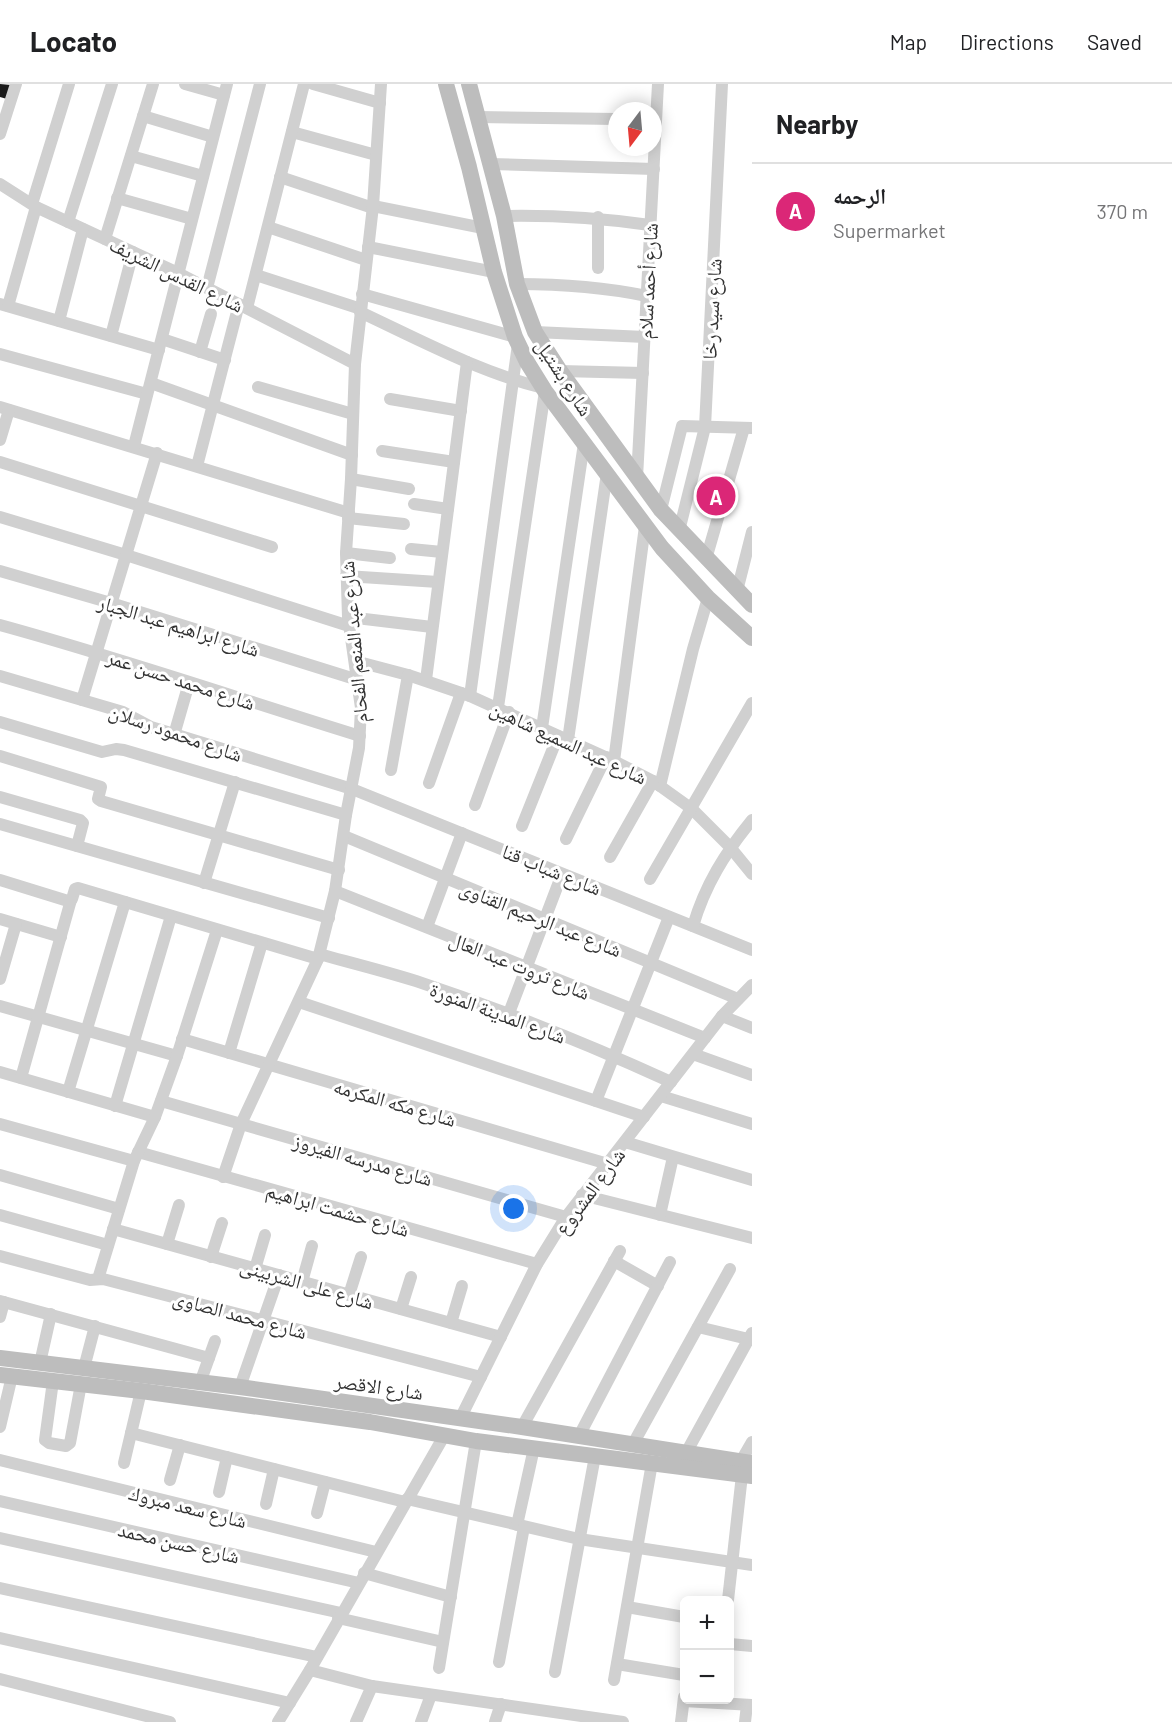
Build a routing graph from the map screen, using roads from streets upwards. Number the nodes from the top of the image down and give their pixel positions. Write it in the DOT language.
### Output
graph roads {
  1 [pos="15,84"];
  2 [pos="69,84"];
  3 [pos="112,84"];
  4 [pos="153,84"];
  5 [pos="185,84"];
  6 [pos="260,84"];
  7 [pos="304,84"];
  8 [pos="313,84"];
  9 [pos="381,84"];
  10 [pos="446,84"];
  11 [pos="469,84"];
  12 [pos="658,84"];
  13 [pos="722,84"];
  14 [pos="226,90"];
  15 [pos="656,102"];
  16 [pos="380,103"];
  17 [pos="143,116"];
  18 [pos="478,117"];
  19 [pos="608,119"];
  20 [pos="291,132"];
  21 [pos="0,134"];
  22 [pos="213,137"];
  23 [pos="376,155"];
  24 [pos="131,156"];
  25 [pos="654,156"];
  26 [pos="490,164"];
  27 [pos="654,169"];
  28 [pos="203,176"];
  29 [pos="280,177"];
  30 [pos="0,184"];
  31 [pos="117,198"];
  32 [pos="34,205"];
  33 [pos="373,207"];
  34 [pos="504,216"];
  35 [pos="598,217"];
  36 [pos="192,219"];
  37 [pos="68,222"];
  38 [pos="650,225"];
  39 [pos="268,227"];
  40 [pos="483,228"];
  41 [pos="84,229"];
  42 [pos="105,239"];
  43 [pos="133,252"];
  44 [pos="367,253"];
  45 [pos="598,268"];
  46 [pos="494,272"];
  47 [pos="178,273"];
  48 [pos="256,275"];
  49 [pos="517,284"];
  50 [pos="207,288"];
  51 [pos="362,294"];
  52 [pos="647,296"];
  53 [pos="4,305"];
  54 [pos="243,306"];
  55 [pos="360,310"];
  56 [pos="211,315"];
  57 [pos="59,321"];
  58 [pos="535,332"];
  59 [pos="111,336"];
  60 [pos="645,337"];
  61 [pos="517,340"];
  62 [pos="161,344"];
  63 [pos="200,352"];
  64 [pos="0,354"];
  65 [pos="225,360"];
  66 [pos="467,362"];
  67 [pos="355,364"];
  68 [pos="560,371"];
  69 [pos="643,373"];
  70 [pos="513,380"];
  71 [pos="258,387"];
  72 [pos="149,389"];
  73 [pos="544,389"];
  74 [pos="390,399"];
  75 [pos="213,405"];
  76 [pos="5,409"];
  77 [pos="461,411"];
  78 [pos="353,414"];
  79 [pos="705,427"];
  80 [pos="748,428"];
  81 [pos="0,440"];
  82 [pos="584,442"];
  83 [pos="134,446"];
  84 [pos="382,451"];
  85 [pos="157,453"];
  86 [pos="352,455"];
  87 [pos="0,462"];
  88 [pos="454,462"];
  89 [pos="197,466"];
  90 [pos="607,473"];
  91 [pos="637,478"];
  92 [pos="351,479"];
  93 [pos="409,489"];
  94 [pos="414,504"];
  95 [pos="141,506"];
  96 [pos="448,509"];
  97 [pos="661,510"];
  98 [pos="349,516"];
  99 [pos="0,517"];
  100 [pos="404,524"];
  101 [pos="645,526"];
  102 [pos="679,531"];
  103 [pos="752,532"];
  104 [pos="272,547"];
  105 [pos="411,549"];
  106 [pos="346,552"];
  107 [pos="442,552"];
  108 [pos="126,555"];
  109 [pos="390,558"];
  110 [pos="706,559"];
  111 [pos="0,571"];
  112 [pos="346,576"];
  113 [pos="438,582"];
  114 [pos="737,591"];
  115 [pos="708,598"];
  116 [pos="111,603"];
  117 [pos="752,605"];
  118 [pos="349,622"];
  119 [pos="0,625"];
  120 [pos="432,627"];
  121 [pos="752,638"];
  122 [pos="97,651"];
  123 [pos="355,661"];
  124 [pos="408,675"];
  125 [pos="0,676"];
  126 [pos="358,680"];
  127 [pos="426,680"];
  128 [pos="189,682"];
  129 [pos="465,694"];
  130 [pos="82,700"];
  131 [pos="752,703"];
  132 [pos="503,710"];
  133 [pos="0,722"];
  134 [pos="542,728"];
  135 [pos="174,735"];
  136 [pos="360,736"];
  137 [pos="563,738"];
  138 [pos="0,756"];
  139 [pos="610,759"];
  140 [pos="391,770"];
  141 [pos="235,782"];
  142 [pos="429,783"];
  143 [pos="656,784"];
  144 [pos="352,789"];
  145 [pos="0,797"];
  146 [pos="475,805"];
  147 [pos="692,808"];
  148 [pos="346,815"];
  149 [pos="752,820"];
  150 [pos="0,824"];
  151 [pos="522,826"];
  152 [pos="462,833"];
  153 [pos="219,836"];
  154 [pos="344,836"];
  155 [pos="566,839"];
  156 [pos="77,846"];
  157 [pos="730,848"];
  158 [pos="610,857"];
  159 [pos="339,870"];
  160 [pos="562,874"];
  161 [pos="752,874"];
  162 [pos="445,878"];
  163 [pos="650,879"];
  164 [pos="0,880"];
  165 [pos="204,883"];
  166 [pos="335,891"];
  167 [pos="71,900"];
  168 [pos="125,902"];
  169 [pos="171,916"];
  170 [pos="669,917"];
  171 [pos="329,918"];
  172 [pos="0,919"];
  173 [pos="545,919"];
  174 [pos="16,924"];
  175 [pos="693,926"];
  176 [pos="427,927"];
  177 [pos="217,930"];
  178 [pos="61,937"];
  179 [pos="262,943"];
  180 [pos="752,950"];
  181 [pos="319,957"];
  182 [pos="2,962"];
  183 [pos="651,963"];
  184 [pos="526,967"];
  185 [pos="0,979"];
  186 [pos="752,985"];
  187 [pos="738,999"];
  188 [pos="299,1002"];
  189 [pos="0,1006"];
  190 [pos="632,1009"];
  191 [pos="508,1013"];
  192 [pos="722,1016"];
  193 [pos="39,1017"];
  194 [pos="752,1028"];
  195 [pos="87,1030"];
  196 [pos="705,1038"];
  197 [pos="182,1039"];
  198 [pos="134,1044"];
  199 [pos="229,1053"];
  200 [pos="693,1054"];
  201 [pos="177,1056"];
  202 [pos="614,1056"];
  203 [pos="268,1064"];
  204 [pos="0,1072"];
  205 [pos="752,1075"];
  206 [pos="21,1078"];
  207 [pos="671,1082"];
  208 [pos="68,1092"];
  209 [pos="661,1096"];
  210 [pos="161,1101"];
  211 [pos="596,1101"];
  212 [pos="115,1106"];
  213 [pos="644,1116"];
  214 [pos="155,1117"];
  215 [pos="0,1124"];
  216 [pos="241,1124"];
  217 [pos="752,1124"];
  218 [pos="625,1142"];
  219 [pos="136,1156"];
  220 [pos="673,1157"];
  221 [pos="608,1164"];
  222 [pos="0,1175"];
  223 [pos="223,1177"];
  224 [pos="752,1180"];
  225 [pos="582,1195"];
  226 [pos="178,1205"];
  227 [pos="119,1209"];
  228 [pos="0,1215"];
  229 [pos="660,1215"];
  230 [pos="566,1217"];
  231 [pos="222,1223"];
  232 [pos="112,1229"];
  233 [pos="265,1235"];
  234 [pos="752,1238"];
  235 [pos="167,1244"];
  236 [pos="108,1245"];
  237 [pos="312,1246"];
  238 [pos="0,1256"];
  239 [pos="212,1257"];
  240 [pos="361,1257"];
  241 [pos="670,1262"];
  242 [pos="537,1264"];
  243 [pos="255,1269"];
  244 [pos="730,1269"];
  245 [pos="279,1275"];
  246 [pos="411,1276"];
  247 [pos="98,1280"];
  248 [pos="302,1282"];
  249 [pos="462,1286"];
  250 [pos="658,1286"];
  251 [pos="349,1295"];
  252 [pos="2,1301"];
  253 [pos="400,1309"];
  254 [pos="51,1314"];
  255 [pos="0,1317"];
  256 [pos="263,1320"];
  257 [pos="451,1323"];
  258 [pos="95,1326"];
  259 [pos="698,1327"];
  260 [pos="501,1337"];
  261 [pos="751,1337"];
  262 [pos="215,1341"];
  263 [pos="0,1358"];
  264 [pos="209,1358"];
  265 [pos="40,1363"];
  266 [pos="6,1376"];
  267 [pos="83,1376"];
  268 [pos="481,1377"];
  269 [pos="53,1381"];
  270 [pos="200,1383"];
  271 [pos="240,1387"];
  272 [pos="141,1390"];
  273 [pos="460,1419"];
  274 [pos="0,1427"];
  275 [pos="522,1427"];
  276 [pos="131,1433"];
  277 [pos="444,1436"];
  278 [pos="579,1436"];
  279 [pos="476,1441"];
  280 [pos="752,1442"];
  281 [pos="633,1444"];
  282 [pos="180,1445"];
  283 [pos="534,1448"];
  284 [pos="686,1453"];
  285 [pos="595,1456"];
  286 [pos="227,1457"];
  287 [pos="0,1460"];
  288 [pos="124,1463"];
  289 [pos="652,1463"];
  290 [pos="274,1469"];
  291 [pos="747,1469"];
  292 [pos="170,1480"];
  293 [pos="325,1482"];
  294 [pos="219,1492"];
  295 [pos="406,1501"];
  296 [pos="0,1502"];
  297 [pos="266,1504"];
  298 [pos="317,1513"];
  299 [pos="464,1513"];
  300 [pos="521,1526"];
  301 [pos="0,1538"];
  302 [pos="579,1539"];
  303 [pos="637,1549"];
  304 [pos="376,1552"];
  305 [pos="733,1562"];
  306 [pos="752,1564"];
  307 [pos="361,1578"];
  308 [pos="0,1588"];
  309 [pos="729,1596"];
  310 [pos="451,1597"];
  311 [pos="627,1607"];
  312 [pos="340,1616"];
  313 [pos="680,1616"];
  314 [pos="0,1638"];
  315 [pos="444,1642"];
  316 [pos="734,1644"];
  317 [pos="752,1646"];
  318 [pos="317,1657"];
  319 [pos="499,1662"];
  320 [pos="616,1664"];
  321 [pos="439,1668"];
  322 [pos="310,1671"];
  323 [pos="555,1672"];
  324 [pos="680,1674"];
  325 [pos="0,1679"];
  326 [pos="614,1680"];
  327 [pos="372,1686"];
  328 [pos="431,1695"];
  329 [pos="290,1703"];
  330 [pos="501,1704"];
  331 [pos="683,1704"];
  332 [pos="734,1704"];
  333 [pos="749,1705"];
  334 [pos="560,1717"];
  335 [pos="171,1722"];
  336 [pos="278,1722"];
  337 [pos="356,1722"];
  338 [pos="421,1722"];
  339 [pos="495,1722"];
  340 [pos="622,1722"];
  341 [pos="681,1722"];
  342 [pos="745,1722"];
  1 -- 21 [label="street"];
  2 -- 32 [label="street"];
  3 -- 37 [label="street"];
  4 -- 17 [label="street"];
  5 -- 14 [label="street"];
  6 -- 50 [label="street"];
  7 -- 20 [label="street"];
  8 -- 16 [label="street"];
  9 -- 16 [label="street, شارع عبد المنعم الفحام"];
  10 -- 40 [label="street, شارع بشتيل"];
  11 -- 18 [label="street, شارع بشتيل"];
  12 -- 15 [label="street, شارع أحمد سلام"];
  13 -- 79 [label="street, شارع سيد رخا"];
  14 -- 22 [label="street"];
  16 -- 23 [label="street, شارع عبد المنعم الفحام"];
  17 -- 22 [label="street"];
  17 -- 24 [label="street"];
  18 -- 19 [label="street"];
  18 -- 26 [label="street, شارع بشتيل"];
  20 -- 23 [label="street"];
  20 -- 29 [label="street"];
  22 -- 28 [label="street"];
  23 -- 33 [label="street, شارع عبد المنعم الفحام"];
  24 -- 28 [label="street"];
  24 -- 31 [label="street"];
  25 -- 27 [label="street, شارع أحمد سلام"];
  26 -- 27 [label="street"];
  26 -- 34 [label="street, شارع بشتيل"];
  27 -- 38 [label="street, شارع أحمد سلام"];
  28 -- 36 [label="street"];
  29 -- 33 [label="street"];
  29 -- 39 [label="street"];
  30 -- 32 [label="street, شارع القدس الشريف"];
  31 -- 36 [label="street"];
  31 -- 42 [label="street"];
  32 -- 37 [label="street, شارع القدس الشريف"];
  32 -- 53 [label="street"];
  33 -- 40 [label="street"];
  33 -- 44 [label="street, شارع عبد المنعم الفحام"];
  34 -- 35 [label="street"];
  34 -- 49 [label="street, شارع بشتيل"];
  35 -- 38 [label="street"];
  35 -- 45 [label="street"];
  36 -- 47 [label="street"];
  37 -- 41 [label="street, شارع القدس الشريف"];
  38 -- 52 [label="street, شارع أحمد سلام"];
  39 -- 44 [label="street"];
  39 -- 48 [label="street"];
  40 -- 46 [label="street, شارع بشتيل"];
  41 -- 42 [label="street, شارع القدس الشريف"];
  41 -- 57 [label="street"];
  42 -- 43 [label="street, شارع القدس الشريف"];
  43 -- 47 [label="street, شارع القدس الشريف"];
  43 -- 59 [label="street"];
  44 -- 46 [label="street"];
  44 -- 51 [label="street, شارع عبد المنعم الفحام"];
  46 -- 61 [label="street, شارع بشتيل"];
  47 -- 50 [label="street, شارع القدس الشريف"];
  47 -- 62 [label="street"];
  48 -- 54 [label="street"];
  48 -- 55 [label="street"];
  49 -- 52 [label="street"];
  49 -- 58 [label="street, شارع بشتيل"];
  50 -- 54 [label="street, شارع القدس الشريف"];
  51 -- 55 [label="street, شارع عبد المنعم الفحام"];
  51 -- 61 [label="street"];
  52 -- 60 [label="street, شارع أحمد سلام"];
  53 -- 57 [label="street"];
  54 -- 65 [label="street"];
  54 -- 67 [label="street, شارع القدس الشريف"];
  55 -- 66 [label="street"];
  55 -- 67 [label="street, شارع عبد المنعم الفحام"];
  56 -- 63 [label="street"];
  57 -- 59 [label="street"];
  58 -- 60 [label="street"];
  58 -- 68 [label="street, شارع بشتيل"];
  59 -- 62 [label="street"];
  60 -- 69 [label="street, شارع أحمد سلام"];
  61 -- 70 [label="street"];
  61 -- 73 [label="street, شارع بشتيل"];
  62 -- 63 [label="street"];
  62 -- 72 [label="street"];
  63 -- 65 [label="street"];
  64 -- 72 [label="street"];
  65 -- 75 [label="street"];
  66 -- 70 [label="street"];
  66 -- 77 [label="street"];
  67 -- 78 [label="street, شارع عبد المنعم الفحام"];
  68 -- 69 [label="street"];
  68 -- 91 [label="street, شارع بشتيل"];
  69 -- 91 [label="street, شارع أحمد سلام"];
  70 -- 73 [label="street"];
  70 -- 129 [label="street"];
  71 -- 78 [label="street"];
  72 -- 75 [label="street"];
  72 -- 83 [label="street"];
  73 -- 82 [label="street, شارع بشتيل"];
  73 -- 132 [label="street"];
  74 -- 77 [label="street"];
  75 -- 86 [label="street"];
  75 -- 89 [label="street"];
  76 -- 81 [label="street"];
  76 -- 83 [label="street"];
  77 -- 88 [label="street"];
  78 -- 86 [label="street, شارع عبد المنعم الفحام"];
  79 -- 80 [label="street"];
  79 -- 97 [label="street"];
  79 -- 102 [label="street, شارع سيد رخا"];
  80 -- 110 [label="street"];
  82 -- 90 [label="street, شارع بشتيل"];
  82 -- 134 [label="street"];
  83 -- 85 [label="street"];
  84 -- 88 [label="street"];
  85 -- 89 [label="street"];
  85 -- 95 [label="street"];
  86 -- 92 [label="street, شارع عبد المنعم الفحام"];
  87 -- 95 [label="street"];
  88 -- 96 [label="street"];
  89 -- 98 [label="street"];
  90 -- 101 [label="street, شارع بشتيل"];
  90 -- 137 [label="street"];
  91 -- 97 [label="street, شارع بشتيل"];
  92 -- 93 [label="street"];
  92 -- 98 [label="street, شارع عبد المنعم الفحام"];
  94 -- 96 [label="street"];
  95 -- 104 [label="street"];
  95 -- 108 [label="street"];
  96 -- 107 [label="street"];
  97 -- 102 [label="street, شارع بشتيل"];
  98 -- 100 [label="street"];
  98 -- 106 [label="street, شارع عبد المنعم الفحام"];
  99 -- 108 [label="street"];
  101 -- 115 [label="street, شارع بشتيل"];
  101 -- 139 [label="street"];
  102 -- 110 [label="street, شارع بشتيل"];
  103 -- 114 [label="street"];
  105 -- 107 [label="street"];
  106 -- 109 [label="street"];
  106 -- 112 [label="street, شارع عبد المنعم الفحام"];
  107 -- 113 [label="street"];
  108 -- 116 [label="street"];
  108 -- 118 [label="street"];
  110 -- 114 [label="street, شارع بشتيل"];
  111 -- 116 [label="street, شارع ابراهيم عبد الجبار"];
  112 -- 113 [label="street"];
  112 -- 118 [label="street, شارع عبد المنعم الفحام"];
  113 -- 120 [label="street"];
  114 -- 117 [label="street, شارع بشتيل"];
  115 -- 121 [label="street, شارع بشتيل"];
  115 -- 143 [label="street"];
  116 -- 122 [label="street"];
  116 -- 126 [label="street, شارع ابراهيم عبد الجبار"];
  118 -- 120 [label="street"];
  118 -- 123 [label="street, شارع عبد المنعم الفحام"];
  119 -- 122 [label="street, شارع محمد حسن عمر"];
  120 -- 127 [label="street"];
  122 -- 128 [label="street, شارع محمد حسن عمر"];
  122 -- 130 [label="street"];
  123 -- 124 [label="street, شارع عبد السميع شاهين"];
  123 -- 126 [label="street, شارع عبد المنعم الفحام"];
  124 -- 127 [label="street, شارع عبد السميع شاهين"];
  124 -- 140 [label="street"];
  125 -- 130 [label="street, شارع محمود رسلان"];
  126 -- 136 [label="street, شارع عبد المنعم الفحام"];
  127 -- 129 [label="street, شارع عبد السميع شاهين"];
  128 -- 135 [label="street"];
  128 -- 136 [label="street, شارع محمد حسن عمر"];
  129 -- 132 [label="street, شارع عبد السميع شاهين"];
  129 -- 142 [label="street"];
  130 -- 135 [label="street, شارع محمود رسلان"];
  131 -- 147 [label="street"];
  132 -- 134 [label="street, شارع عبد السميع شاهين"];
  132 -- 146 [label="street"];
  133 -- 141 [label="street"];
  134 -- 137 [label="street, شارع عبد السميع شاهين"];
  135 -- 144 [label="street, شارع محمود رسلان"];
  136 -- 144 [label="street, شارع عبد المنعم الفحام"];
  137 -- 139 [label="street, شارع عبد السميع شاهين"];
  137 -- 151 [label="street"];
  138 -- 153 [label="street"];
  139 -- 143 [label="street, شارع عبد السميع شاهين"];
  139 -- 155 [label="street"];
  141 -- 148 [label="street"];
  141 -- 153 [label="street"];
  143 -- 147 [label="street, شارع عبد السميع شاهين"];
  143 -- 158 [label="street"];
  144 -- 148 [label="street, شارع عبد المنعم الفحام"];
  144 -- 152 [label="street, شارع شباب قنا"];
  145 -- 156 [label="street"];
  147 -- 157 [label="street, شارع عبد السميع شاهين"];
  147 -- 163 [label="street"];
  148 -- 154 [label="street, شارع عبد المنعم الفحام"];
  149 -- 157 [label="street"];
  150 -- 156 [label="street"];
  152 -- 160 [label="street, شارع شباب قنا"];
  152 -- 162 [label="street"];
  153 -- 159 [label="street"];
  153 -- 165 [label="street"];
  154 -- 159 [label="street, شارع عبد المنعم الفحام"];
  154 -- 162 [label="street, شارع عبد الرحيم القناوى"];
  156 -- 165 [label="street"];
  157 -- 161 [label="street, شارع عبد السميع شاهين"];
  157 -- 175 [label="street"];
  159 -- 166 [label="street, شارع عبد المنعم الفحام"];
  160 -- 170 [label="street, شارع شباب قنا"];
  160 -- 173 [label="street"];
  162 -- 173 [label="street, شارع عبد الرحيم القناوى"];
  162 -- 176 [label="street"];
  164 -- 167 [label="street"];
  165 -- 171 [label="street"];
  166 -- 171 [label="street, شارع عبد المنعم الفحام"];
  166 -- 176 [label="street, شارع ثروت عبد العال"];
  167 -- 168 [label="street, شارع المدينة المنورة"];
  167 -- 178 [label="street"];
  168 -- 169 [label="street, شارع المدينة المنورة"];
  168 -- 195 [label="street"];
  169 -- 177 [label="street, شارع المدينة المنورة"];
  169 -- 198 [label="street"];
  170 -- 175 [label="street, شارع شباب قنا"];
  170 -- 183 [label="street"];
  171 -- 181 [label="street, شارع عبد المنعم الفحام"];
  172 -- 174 [label="street"];
  173 -- 183 [label="street, شارع عبد الرحيم القناوى"];
  173 -- 184 [label="street"];
  174 -- 178 [label="street"];
  174 -- 182 [label="street"];
  175 -- 180 [label="street, شارع شباب قنا"];
  176 -- 184 [label="street, شارع ثروت عبد العال"];
  177 -- 179 [label="street, شارع المدينة المنورة"];
  177 -- 197 [label="street"];
  178 -- 193 [label="street"];
  179 -- 181 [label="street, شارع المدينة المنورة"];
  179 -- 199 [label="street"];
  181 -- 188 [label="street, شارع عبد المنعم الفحام"];
  181 -- 191 [label="street, شارع المدينة المنورة"];
  182 -- 185 [label="street"];
  183 -- 187 [label="street, شارع عبد الرحيم القناوى"];
  183 -- 190 [label="street"];
  184 -- 190 [label="street, شارع ثروت عبد العال"];
  184 -- 191 [label="street"];
  186 -- 187 [label="street, شارع المشروع"];
  187 -- 192 [label="street, شارع المشروع"];
  188 -- 203 [label="street, شارع عبد المنعم الفحام"];
  188 -- 211 [label="street"];
  189 -- 193 [label="street"];
  190 -- 196 [label="street, شارع ثروت عبد العال"];
  190 -- 202 [label="street"];
  191 -- 202 [label="street, شارع المدينة المنورة"];
  192 -- 194 [label="street"];
  192 -- 196 [label="street, شارع المشروع"];
  193 -- 195 [label="street"];
  193 -- 206 [label="street"];
  195 -- 198 [label="street"];
  195 -- 208 [label="street"];
  196 -- 200 [label="street, شارع المشروع"];
  197 -- 199 [label="street, شارع مكه المكرمه"];
  197 -- 201 [label="street"];
  198 -- 201 [label="street"];
  198 -- 212 [label="street"];
  199 -- 203 [label="street, شارع مكه المكرمه"];
  200 -- 205 [label="street"];
  200 -- 207 [label="street, شارع المشروع"];
  201 -- 210 [label="street"];
  202 -- 207 [label="street, شارع المدينة المنورة"];
  202 -- 211 [label="street"];
  203 -- 216 [label="street, شارع عبد المنعم الفحام"];
  203 -- 221 [label="street, شارع مكه المكرمه"];
  204 -- 206 [label="street"];
  206 -- 208 [label="street"];
  207 -- 209 [label="street, شارع المشروع"];
  208 -- 212 [label="street"];
  209 -- 213 [label="street, شارع المشروع"];
  209 -- 217 [label="street"];
  210 -- 214 [label="street"];
  210 -- 216 [label="street, شارع مدرسه الفيروز"];
  211 -- 213 [label="street"];
  212 -- 214 [label="street"];
  213 -- 218 [label="street, شارع المشروع"];
  214 -- 219 [label="street"];
  215 -- 219 [label="street, شارع حشمت ابراهيم"];
  216 -- 223 [label="street, شارع عبد المنعم الفحام"];
  216 -- 230 [label="street, شارع مدرسه الفيروز"];
  218 -- 220 [label="street"];
  218 -- 221 [label="street, شارع المشروع"];
  219 -- 223 [label="street, شارع حشمت ابراهيم"];
  219 -- 227 [label="street"];
  220 -- 224 [label="street"];
  220 -- 229 [label="street"];
  221 -- 225 [label="street, شارع المشروع"];
  222 -- 227 [label="street"];
  223 -- 242 [label="street, شارع حشمت ابراهيم"];
  225 -- 229 [label="street"];
  225 -- 230 [label="street, شارع المشروع"];
  226 -- 235 [label="street"];
  227 -- 232 [label="street"];
  228 -- 236 [label="street"];
  229 -- 234 [label="street"];
  230 -- 242 [label="street, شارع المشروع"];
  231 -- 239 [label="street"];
  232 -- 235 [label="street, شارع على الشربينى"];
  232 -- 236 [label="street"];
  233 -- 243 [label="street"];
  235 -- 239 [label="street, شارع على الشربينى"];
  236 -- 247 [label="street"];
  237 -- 248 [label="street"];
  238 -- 247 [label="street, شارع محمد الصاوى"];
  239 -- 243 [label="street, شارع على الشربينى"];
  240 -- 251 [label="street"];
  241 -- 250 [label="street"];
  242 -- 260 [label="street, شارع المشروع"];
  243 -- 245 [label="street, شارع على الشربينى"];
  244 -- 259 [label="street"];
  245 -- 248 [label="street, شارع على الشربينى"];
  245 -- 256 [label="street"];
  246 -- 253 [label="street"];
  247 -- 256 [label="street, شارع محمد الصاوى"];
  248 -- 251 [label="street, شارع على الشربينى"];
  249 -- 257 [label="street"];
  250 -- 275 [label="street"];
  250 -- 278 [label="street"];
  251 -- 253 [label="street, شارع على الشربينى"];
  252 -- 254 [label="street"];
  252 -- 255 [label="street"];
  253 -- 257 [label="street, شارع على الشربينى"];
  254 -- 258 [label="street"];
  254 -- 265 [label="street"];
  256 -- 268 [label="street, شارع محمد الصاوى"];
  256 -- 271 [label="street"];
  257 -- 260 [label="street, شارع على الشربينى"];
  258 -- 264 [label="street"];
  258 -- 267 [label="street"];
  259 -- 261 [label="street"];
  259 -- 281 [label="street"];
  260 -- 268 [label="street, شارع المشروع"];
  261 -- 284 [label="street"];
  262 -- 264 [label="street"];
  263 -- 265 [label="street, شارع الاقصر"];
  264 -- 270 [label="street"];
  265 -- 267 [label="street, شارع الاقصر"];
  266 -- 269 [label="street, شارع الاقصر"];
  266 -- 274 [label="street"];
  267 -- 269 [label="street, شارع الاقصر"];
  267 -- 269 [label="street"];
  267 -- 270 [label="street, شارع الاقصر"];
  267 -- 272 [label="street, شارع الاقصر"];
  268 -- 273 [label="street, شارع المشروع"];
  270 -- 271 [label="street, شارع الاقصر"];
  271 -- 273 [label="street, شارع الاقصر"];
  272 -- 276 [label="street"];
  272 -- 277 [label="street, شارع الاقصر"];
  273 -- 275 [label="street, شارع الاقصر"];
  275 -- 278 [label="street, شارع الاقصر"];
  276 -- 282 [label="street"];
  276 -- 288 [label="street"];
  277 -- 279 [label="street, شارع الاقصر"];
  277 -- 295 [label="street"];
  278 -- 281 [label="street, شارع الاقصر"];
  279 -- 283 [label="street, شارع الاقصر"];
  279 -- 299 [label="street"];
  280 -- 291 [label="street"];
  281 -- 284 [label="street, شارع الاقصر"];
  282 -- 286 [label="street"];
  282 -- 292 [label="street"];
  283 -- 285 [label="street, شارع الاقصر"];
  283 -- 300 [label="street"];
  284 -- 291 [label="street, شارع الاقصر"];
  285 -- 289 [label="street, شارع الاقصر"];
  285 -- 302 [label="street"];
  286 -- 290 [label="street"];
  286 -- 294 [label="street"];
  287 -- 304 [label="street, شارع سعد مبروك"];
  289 -- 291 [label="street, شارع الاقصر"];
  289 -- 303 [label="street"];
  290 -- 293 [label="street"];
  290 -- 297 [label="street"];
  291 -- 305 [label="street"];
  293 -- 295 [label="street"];
  293 -- 298 [label="street"];
  295 -- 299 [label="street"];
  295 -- 304 [label="street"];
  296 -- 307 [label="street, شارع حسن محمد"];
  299 -- 300 [label="street"];
  299 -- 310 [label="street"];
  300 -- 302 [label="street"];
  300 -- 319 [label="street"];
  301 -- 312 [label="street"];
  302 -- 303 [label="street"];
  302 -- 323 [label="street"];
  303 -- 305 [label="street"];
  303 -- 311 [label="street"];
  304 -- 307 [label="street"];
  305 -- 306 [label="street"];
  305 -- 309 [label="street"];
  307 -- 310 [label="street, شارع حسن محمد"];
  307 -- 312 [label="street"];
  308 -- 318 [label="street"];
  310 -- 315 [label="street"];
  311 -- 313 [label="street"];
  311 -- 320 [label="street"];
  312 -- 315 [label="street"];
  312 -- 318 [label="street"];
  314 -- 329 [label="street"];
  315 -- 321 [label="street"];
  316 -- 317 [label="street"];
  318 -- 322 [label="street"];
  320 -- 324 [label="street"];
  320 -- 326 [label="street"];
  322 -- 327 [label="street"];
  322 -- 329 [label="street"];
  325 -- 335 [label="street"];
  327 -- 328 [label="street"];
  327 -- 337 [label="street"];
  328 -- 330 [label="street"];
  328 -- 338 [label="street"];
  329 -- 336 [label="street"];
  330 -- 334 [label="street"];
  330 -- 339 [label="street"];
  331 -- 341 [label="street"];
  332 -- 333 [label="street"];
  333 -- 342 [label="street"];
  334 -- 340 [label="street"];
}
